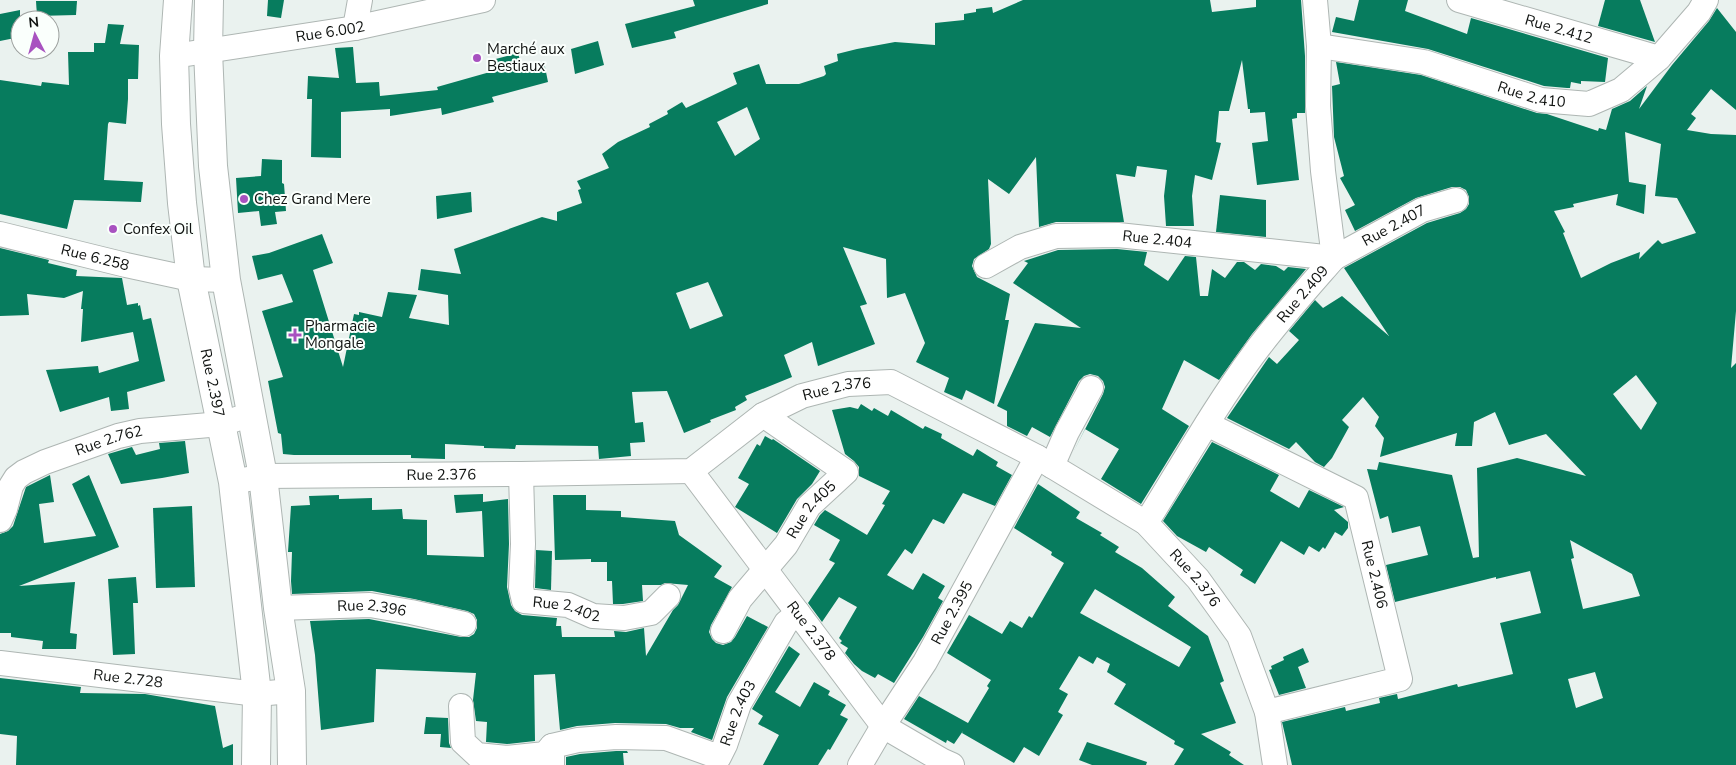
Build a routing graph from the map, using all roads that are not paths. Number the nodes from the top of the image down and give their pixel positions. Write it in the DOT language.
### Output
graph roads {
  1 [pos="178,0"];
  2 [pos="210,0"];
  3 [pos="360,0"];
  4 [pos="483,0"];
  5 [pos="1316,0"];
  6 [pos="1459,0"];
  7 [pos="1706,0"];
  8 [pos="1488,4"];
  9 [pos="355,28"];
  10 [pos="1319,46"];
  11 [pos="208,51"];
  12 [pos="174,56"];
  13 [pos="1659,58"];
  14 [pos="1456,200"];
  15 [pos="0,234"];
  16 [pos="1334,258"];
  17 [pos="986,266"];
  18 [pos="190,279"];
  19 [pos="226,280"];
  20 [pos="1091,388"];
  21 [pos="252,414"];
  22 [pos="763,415"];
  23 [pos="221,424"];
  24 [pos="1207,424"];
  25 [pos="1044,461"];
  26 [pos="691,471"];
  27 [pos="521,474"];
  28 [pos="263,476"];
  29 [pos="233,482"];
  30 [pos="0,520"];
  31 [pos="1146,523"];
  32 [pos="766,571"];
  33 [pos="668,596"];
  34 [pos="278,608"];
  35 [pos="798,613"];
  36 [pos="464,624"];
  37 [pos="723,631"];
  38 [pos="0,663"];
  39 [pos="291,691"];
  40 [pos="256,694"];
  41 [pos="461,706"];
  42 [pos="1268,712"];
  43 [pos="883,726"];
  44 [pos="552,756"];
  45 [pos="256,765"];
  46 [pos="292,765"];
  47 [pos="860,765"];
  48 [pos="952,765"];
  49 [pos="1275,765"];
  1 -- 12 [label="main road, Rue 2.397"];
  2 -- 11 [label="main road"];
  3 -- 9 [label="street"];
  4 -- 9 [label="street, Rue 6.002"];
  5 -- 10 [label="street, Rue 2.409"];
  6 -- 8 [label="street, Rue 2.412"];
  7 -- 13 [label="street, Rue 2.410"];
  8 -- 13 [label="street, Rue 2.412"];
  9 -- 11 [label="street, Rue 6.002"];
  10 -- 13 [label="street, Rue 2.410"];
  10 -- 16 [label="street, Rue 2.409"];
  11 -- 12 [label="street, Rue 6.002"];
  11 -- 19 [label="main road"];
  12 -- 18 [label="main road, Rue 2.397"];
  14 -- 16 [label="street, Rue 2.407"];
  15 -- 18 [label="street, Rue 6.258"];
  16 -- 17 [label="street, Rue 2.404"];
  16 -- 24 [label="street, Rue 2.409"];
  18 -- 19 [label="street, Rue 6.258"];
  18 -- 23 [label="main road, Rue 2.397"];
  19 -- 21 [label="main road"];
  20 -- 25 [label="street"];
  21 -- 23 [label="street, Rue 2.762"];
  21 -- 28 [label="main road"];
  22 -- 25 [label="street, Rue 2.376"];
  22 -- 26 [label="street, Rue 2.376"];
  22 -- 32 [label="street, Rue 2.405"];
  23 -- 29 [label="main road, Rue 2.397"];
  23 -- 30 [label="street, Rue 2.762"];
  24 -- 31 [label="street, Rue 2.409"];
  24 -- 42 [label="street, Rue 2.406"];
  25 -- 31 [label="street, Rue 2.376"];
  25 -- 43 [label="street, Rue 2.395"];
  26 -- 27 [label="street, Rue 2.376"];
  26 -- 32 [label="street, Rue 2.378"];
  27 -- 28 [label="street, Rue 2.376"];
  27 -- 33 [label="street, Rue 2.402"];
  28 -- 29 [label="street, Rue 2.376"];
  28 -- 34 [label="main road"];
  29 -- 40 [label="main road, Rue 2.397"];
  31 -- 42 [label="street, Rue 2.376"];
  32 -- 35 [label="street, Rue 2.378"];
  32 -- 37 [label="street, Rue 2.405"];
  34 -- 36 [label="street, Rue 2.396"];
  34 -- 39 [label="main road"];
  35 -- 43 [label="street, Rue 2.378"];
  35 -- 44 [label="street, Rue 2.403"];
  38 -- 40 [label="street, Rue 2.728"];
  39 -- 40 [label="street, Rue 2.728"];
  39 -- 46 [label="main road"];
  40 -- 45 [label="main road, Rue 2.397"];
  41 -- 44 [label="street"];
  42 -- 49 [label="street, Rue 2.376"];
  43 -- 47 [label="street, Rue 2.395"];
  43 -- 48 [label="street, Rue 2.378"];
}
